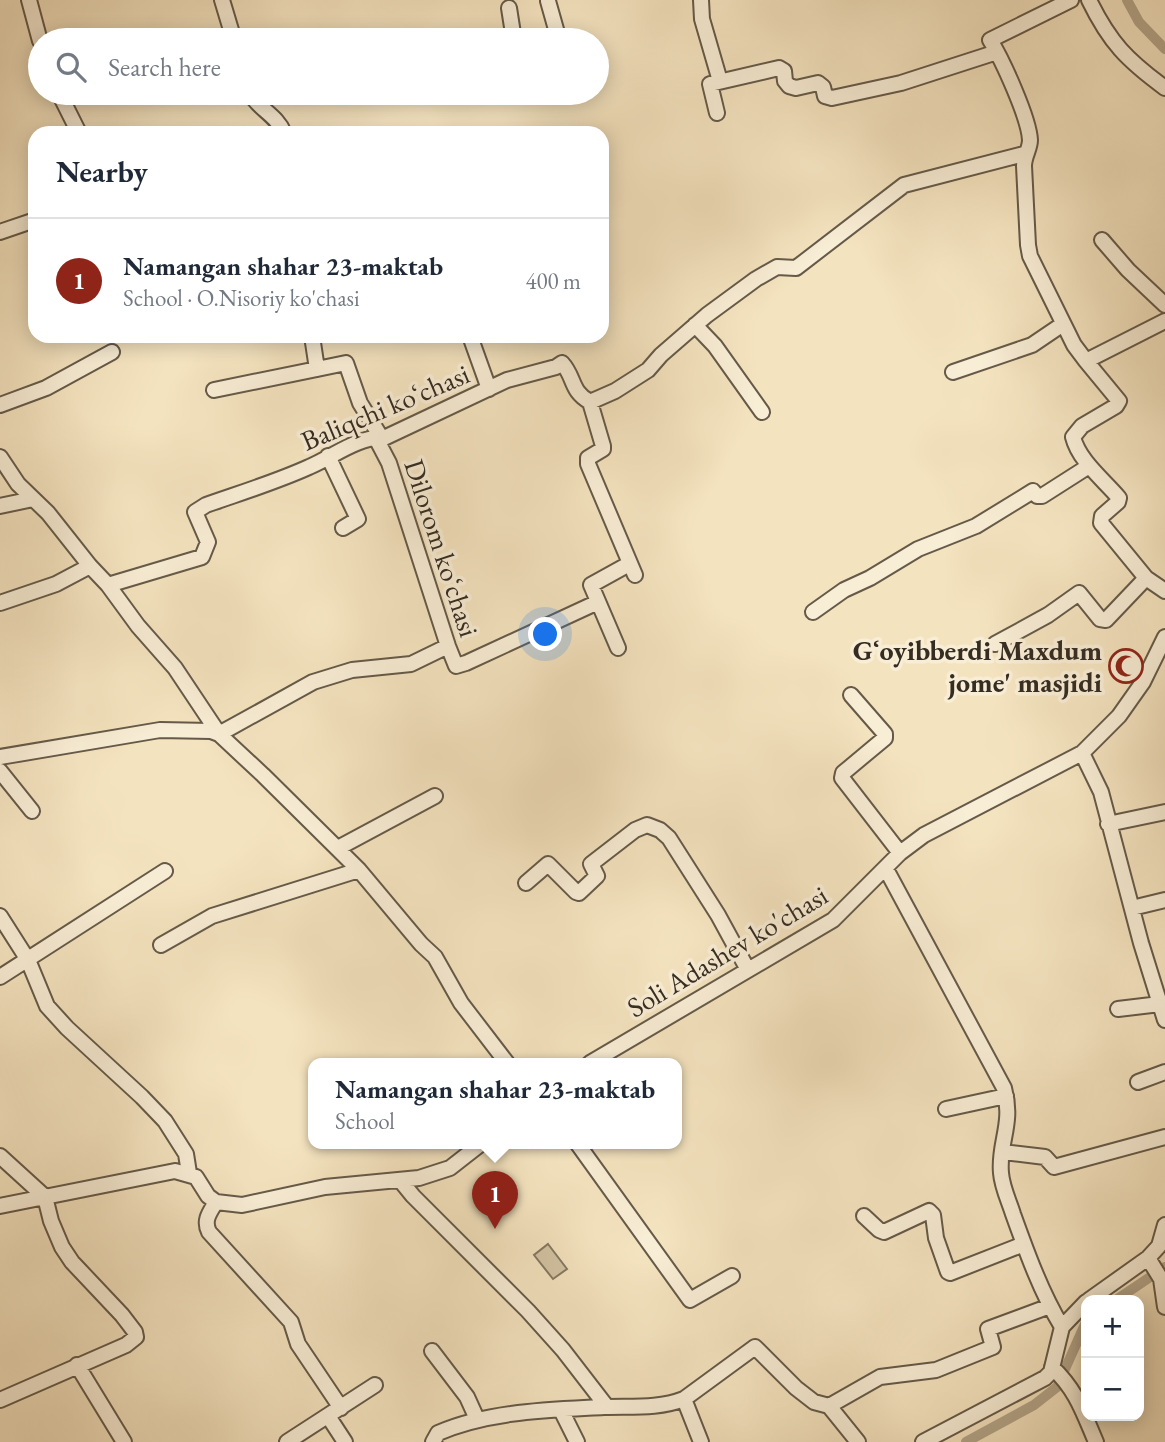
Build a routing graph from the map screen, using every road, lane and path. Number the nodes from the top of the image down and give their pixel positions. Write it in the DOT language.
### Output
graph roads {
  1 [pos="29,0"];
  2 [pos="222,0"];
  3 [pos="701,0"];
  4 [pos="1071,0"];
  5 [pos="1089,0"];
  6 [pos="548,1"];
  7 [pos="509,8"];
  8 [pos="37,28"];
  9 [pos="230,28"];
  10 [pos="512,28"];
  11 [pos="556,28"];
  12 [pos="997,52"];
  13 [pos="720,80"];
  14 [pos="1165,88"];
  15 [pos="65,105"];
  16 [pos="261,105"];
  17 [pos="718,113"];
  18 [pos="76,126"];
  19 [pos="280,126"];
  20 [pos="1024,154"];
  21 [pos="28,222"];
  22 [pos="0,232"];
  23 [pos="1102,240"];
  24 [pos="1165,304"];
  25 [pos="1165,321"];
  26 [pos="1063,324"];
  27 [pos="695,325"];
  28 [pos="313,343"];
  29 [pos="473,343"];
  30 [pos="112,352"];
  31 [pos="1086,361"];
  32 [pos="317,369"];
  33 [pos="953,372"];
  34 [pos="489,389"];
  35 [pos="214,390"];
  36 [pos="590,402"];
  37 [pos="0,405"];
  38 [pos="762,412"];
  39 [pos="379,438"];
  40 [pos="328,456"];
  41 [pos="0,457"];
  42 [pos="1089,466"];
  43 [pos="33,499"];
  44 [pos="0,506"];
  45 [pos="343,528"];
  46 [pos="90,566"];
  47 [pos="1146,578"];
  48 [pos="108,585"];
  49 [pos="1165,591"];
  50 [pos="598,602"];
  51 [pos="0,603"];
  52 [pos="813,612"];
  53 [pos="1165,637"];
  54 [pos="995,644"];
  55 [pos="448,646"];
  56 [pos="618,648"];
  57 [pos="851,695"];
  58 [pos="219,734"];
  59 [pos="1082,753"];
  60 [pos="0,757"];
  61 [pos="0,771"];
  62 [pos="435,796"];
  63 [pos="32,811"];
  64 [pos="1165,812"];
  65 [pos="1108,824"];
  66 [pos="338,848"];
  67 [pos="900,853"];
  68 [pos="886,869"];
  69 [pos="359,870"];
  70 [pos="165,872"];
  71 [pos="526,883"];
  72 [pos="1165,901"];
  73 [pos="1132,908"];
  74 [pos="0,916"];
  75 [pos="161,945"];
  76 [pos="28,960"];
  77 [pos="748,970"];
  78 [pos="0,977"];
  79 [pos="1161,997"];
  80 [pos="1118,1009"];
  81 [pos="1165,1020"];
  82 [pos="503,1058"];
  83 [pos="598,1058"];
  84 [pos="1165,1072"];
  85 [pos="1138,1082"];
  86 [pos="1006,1096"];
  87 [pos="946,1109"];
  88 [pos="1165,1137"];
  89 [pos="474,1149"];
  90 [pos="581,1149"];
  91 [pos="1003,1152"];
  92 [pos="0,1156"];
  93 [pos="189,1173"];
  94 [pos="400,1180"];
  95 [pos="45,1197"];
  96 [pos="216,1202"];
  97 [pos="0,1206"];
  98 [pos="864,1216"];
  99 [pos="1165,1225"];
  100 [pos="1024,1244"];
  101 [pos="1150,1261"];
  102 [pos="732,1276"];
  103 [pos="1097,1295"];
  104 [pos="1050,1306"];
  105 [pos="1165,1307"];
  106 [pos="1081,1308"];
  107 [pos="1062,1327"];
  108 [pos="432,1352"];
  109 [pos="77,1365"];
  110 [pos="1054,1368"];
  111 [pos="375,1385"];
  112 [pos="0,1399"];
  113 [pos="684,1399"];
  114 [pos="829,1406"];
  115 [pos="607,1407"];
  116 [pos="341,1408"];
  117 [pos="561,1410"];
  118 [pos="328,1416"];
  119 [pos="477,1419"];
  120 [pos="124,1442"];
  121 [pos="288,1442"];
  122 [pos="345,1442"];
  123 [pos="433,1442"];
  124 [pos="577,1442"];
  125 [pos="701,1442"];
  126 [pos="858,1442"];
  127 [pos="923,1442"];
  128 [pos="1096,1442"];
  1 -- 8 [label="street"];
  2 -- 9 [label="street"];
  3 -- 13 [label="street"];
  4 -- 12 [label="street"];
  5 -- 14 [label="street"];
  6 -- 11 [label="street"];
  7 -- 10 [label="street"];
  12 -- 13 [label="street"];
  12 -- 20 [label="street"];
  13 -- 17 [label="street"];
  15 -- 18 [label="street"];
  16 -- 19 [label="street"];
  20 -- 26 [label="street"];
  20 -- 27 [label="street"];
  21 -- 22 [label="street"];
  23 -- 24 [label="street"];
  25 -- 31 [label="street"];
  26 -- 31 [label="street"];
  26 -- 33 [label="street"];
  27 -- 36 [label="street"];
  27 -- 38 [label="street"];
  28 -- 32 [label="street"];
  29 -- 34 [label="street"];
  30 -- 37 [label="street"];
  31 -- 42 [label="street"];
  32 -- 35 [label="street"];
  32 -- 39 [label="street, Dilorom koʻchasi"];
  34 -- 36 [label="street, Baliqchi koʻchasi"];
  34 -- 39 [label="street, Baliqchi koʻchasi"];
  36 -- 50 [label="street"];
  39 -- 40 [label="street, Baliqchi koʻchasi"];
  39 -- 55 [label="street, Dilorom koʻchasi"];
  40 -- 45 [label="street"];
  40 -- 48 [label="street, Baliqchi koʻchasi"];
  41 -- 43 [label="street"];
  42 -- 47 [label="street"];
  42 -- 52 [label="street"];
  43 -- 44 [label="street"];
  43 -- 46 [label="street"];
  46 -- 48 [label="street"];
  46 -- 51 [label="street"];
  47 -- 49 [label="street"];
  47 -- 54 [label="street"];
  48 -- 58 [label="street"];
  50 -- 55 [label="street, Dilorom koʻchasi"];
  50 -- 56 [label="street"];
  53 -- 59 [label="street, Soli Adashev ko'chasi"];
  55 -- 58 [label="street"];
  57 -- 67 [label="street"];
  58 -- 60 [label="street"];
  58 -- 66 [label="street"];
  59 -- 65 [label="street"];
  59 -- 67 [label="street, Soli Adashev ko'chasi"];
  61 -- 63 [label="street"];
  62 -- 66 [label="street"];
  64 -- 65 [label="street"];
  65 -- 73 [label="street"];
  66 -- 69 [label="street"];
  67 -- 68 [label="street, Soli Adashev ko'chasi"];
  68 -- 77 [label="street, Soli Adashev ko'chasi"];
  68 -- 86 [label="street"];
  69 -- 75 [label="street"];
  69 -- 82 [label="street"];
  70 -- 76 [label="street"];
  71 -- 77 [label="street"];
  72 -- 73 [label="street"];
  73 -- 79 [label="street"];
  74 -- 76 [label="street"];
  76 -- 78 [label="street"];
  76 -- 93 [label="street"];
  77 -- 83 [label="street, Soli Adashev ko'chasi"];
  79 -- 80 [label="street"];
  79 -- 81 [label="street"];
  84 -- 85 [label="street"];
  86 -- 87 [label="street"];
  86 -- 91 [label="street"];
  88 -- 91 [label="street"];
  89 -- 94 [label="street"];
  90 -- 102 [label="street"];
  91 -- 100 [label="street"];
  92 -- 95 [label="street"];
  93 -- 95 [label="street"];
  93 -- 96 [label="street"];
  94 -- 96 [label="street"];
  94 -- 115 [label="street"];
  95 -- 97 [label="street"];
  95 -- 109 [label="street"];
  96 -- 116 [label="street"];
  98 -- 100 [label="street"];
  99 -- 101 [label="street"];
  100 -- 104 [label="street"];
  101 -- 103 [label="street"];
  101 -- 105 [label="street"];
  104 -- 107 [label="street"];
  104 -- 114 [label="street"];
  106 -- 107 [label="street"];
  107 -- 110 [label="street"];
  108 -- 119 [label="street"];
  109 -- 112 [label="street"];
  109 -- 120 [label="street"];
  110 -- 127 [label="street"];
  110 -- 128 [label="street"];
  111 -- 116 [label="street"];
  113 -- 114 [label="street"];
  113 -- 115 [label="street"];
  113 -- 125 [label="street"];
  114 -- 126 [label="street"];
  115 -- 117 [label="street"];
  116 -- 118 [label="street"];
  117 -- 119 [label="street"];
  117 -- 124 [label="street"];
  118 -- 121 [label="street"];
  118 -- 122 [label="street"];
  119 -- 123 [label="street"];
}
